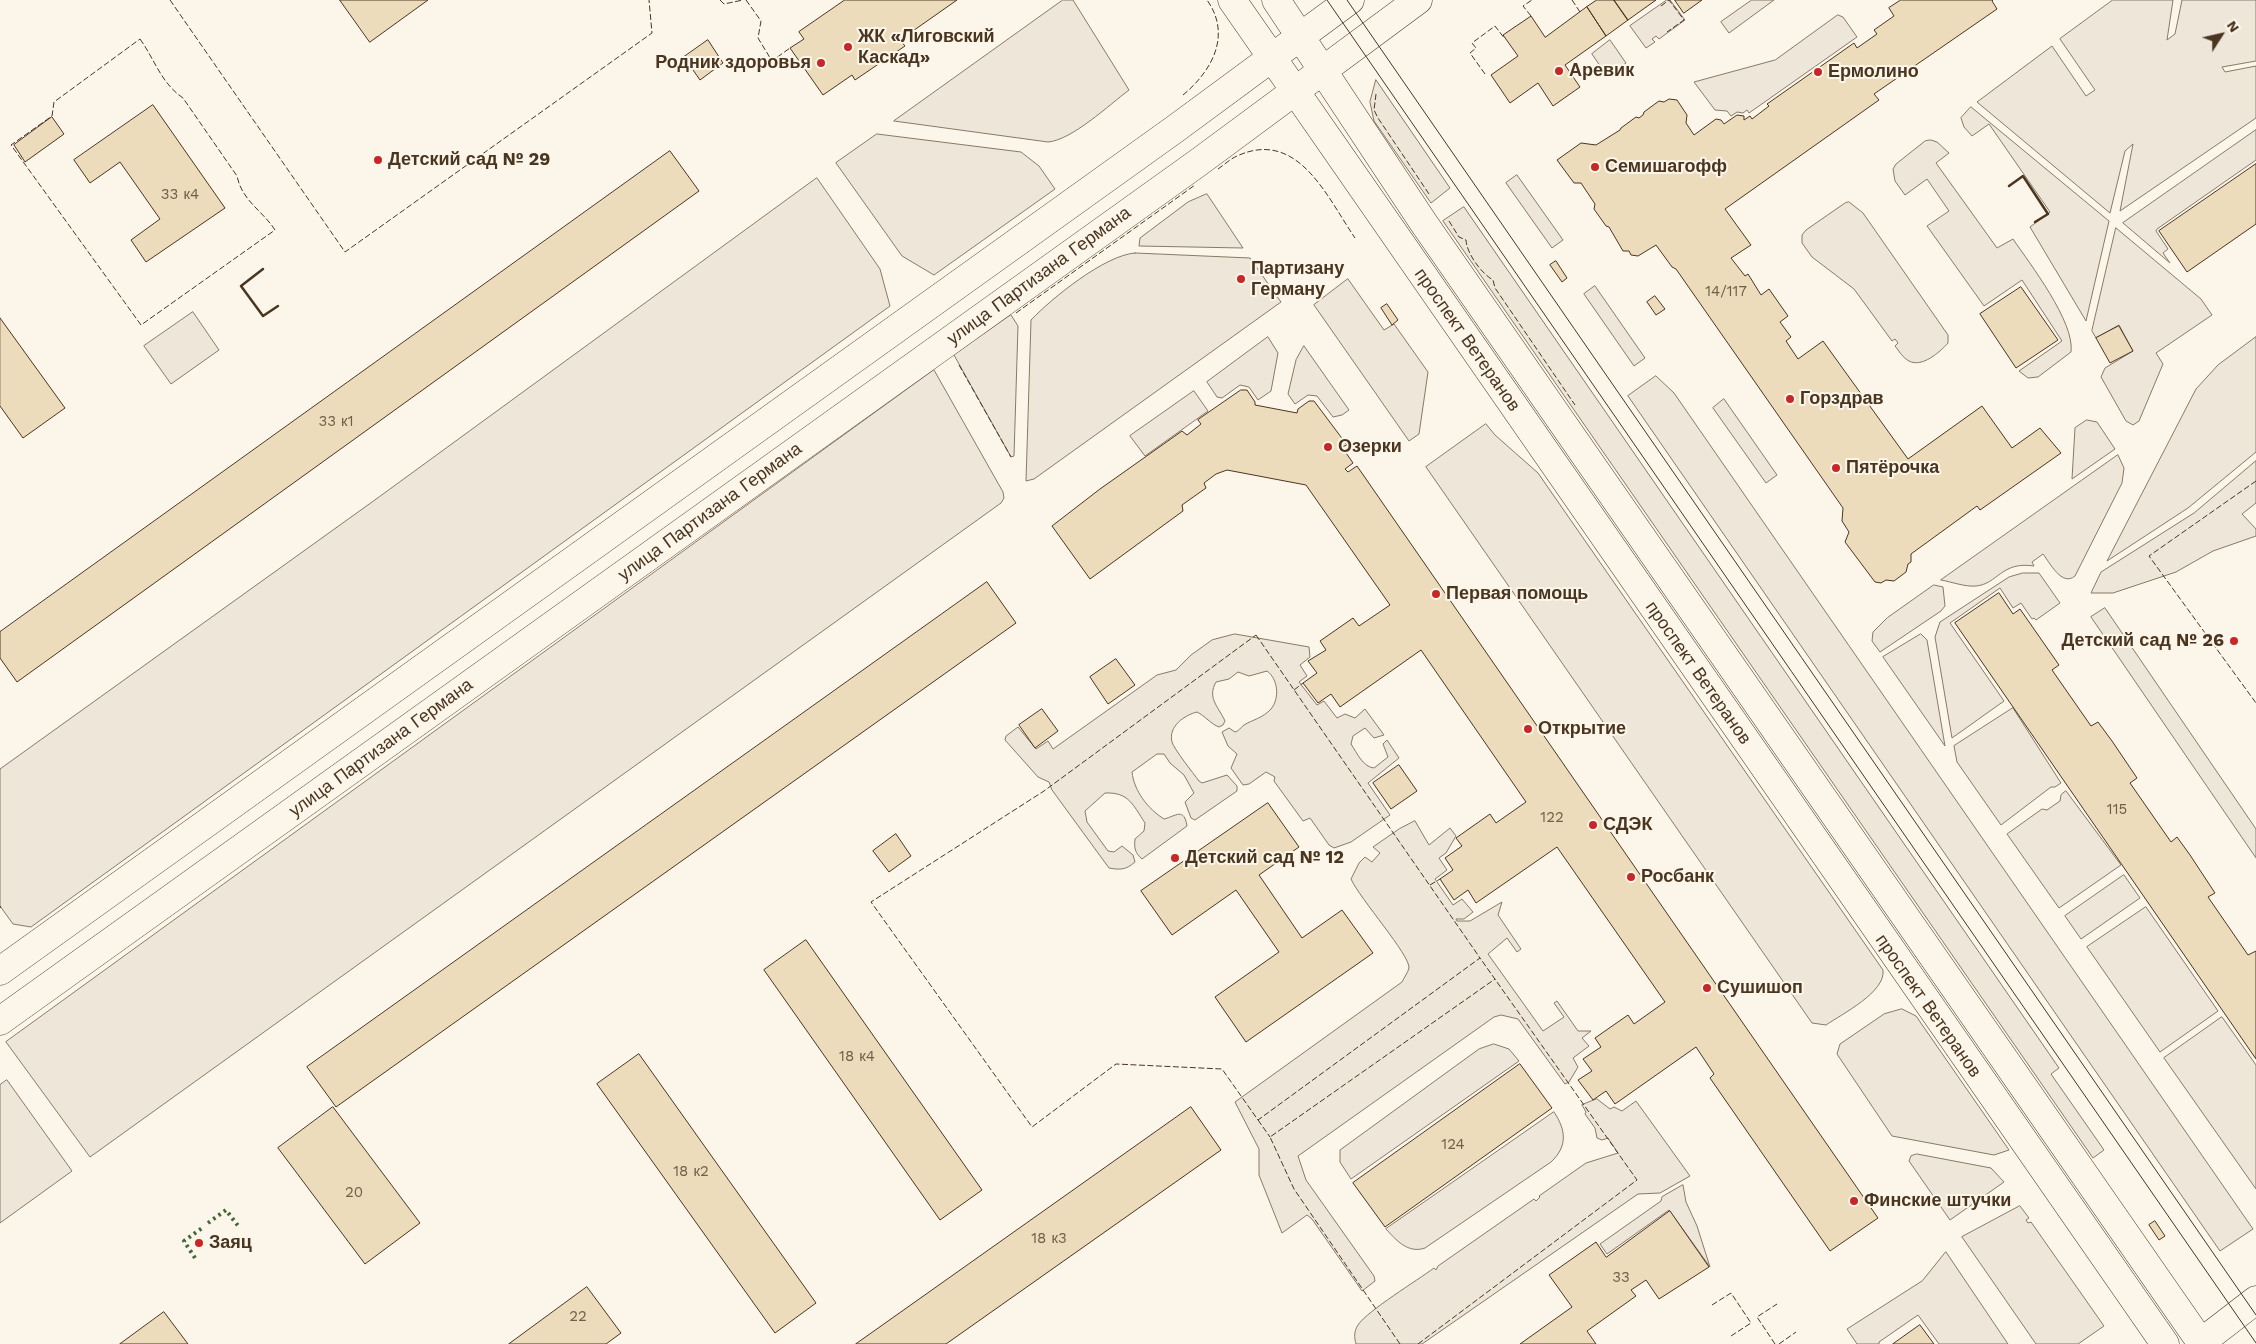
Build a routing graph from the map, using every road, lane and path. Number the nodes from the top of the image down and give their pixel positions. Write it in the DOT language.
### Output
graph roads {
  1 [pos="1232,0"];
  2 [pos="1276,0"];
  3 [pos="1350,0"];
  4 [pos="1418,0"];
  5 [pos="1300,37"];
  6 [pos="1272,58"];
  7 [pos="1322,71"];
  8 [pos="1295,91"];
  9 [pos="0,971"];
  10 [pos="0,1021"];
  11 [pos="2256,1300"];
  12 [pos="2165,1344"];
  13 [pos="2200,1344"];
  1 -- 6 [label="main road, проспект Ветеранов"];
  2 -- 5 [label="main road, проспект Ветеранов"];
  3 -- 5 [label="main road"];
  4 -- 7 [label="main road, улица Партизана Германа"];
  5 -- 6 [label="main road"];
  5 -- 7 [label="main road, проспект Ветеранов"];
  6 -- 8 [label="main road, проспект Ветеранов"];
  6 -- 9 [label="main road"];
  7 -- 8 [label="main road, улица Партизана Германа"];
  7 -- 13 [label="main road, проспект Ветеранов"];
  8 -- 10 [label="main road, улица Партизана Германа"];
  8 -- 12 [label="main road, проспект Ветеранов"];
  11 -- 13 [label="main road"];
}
